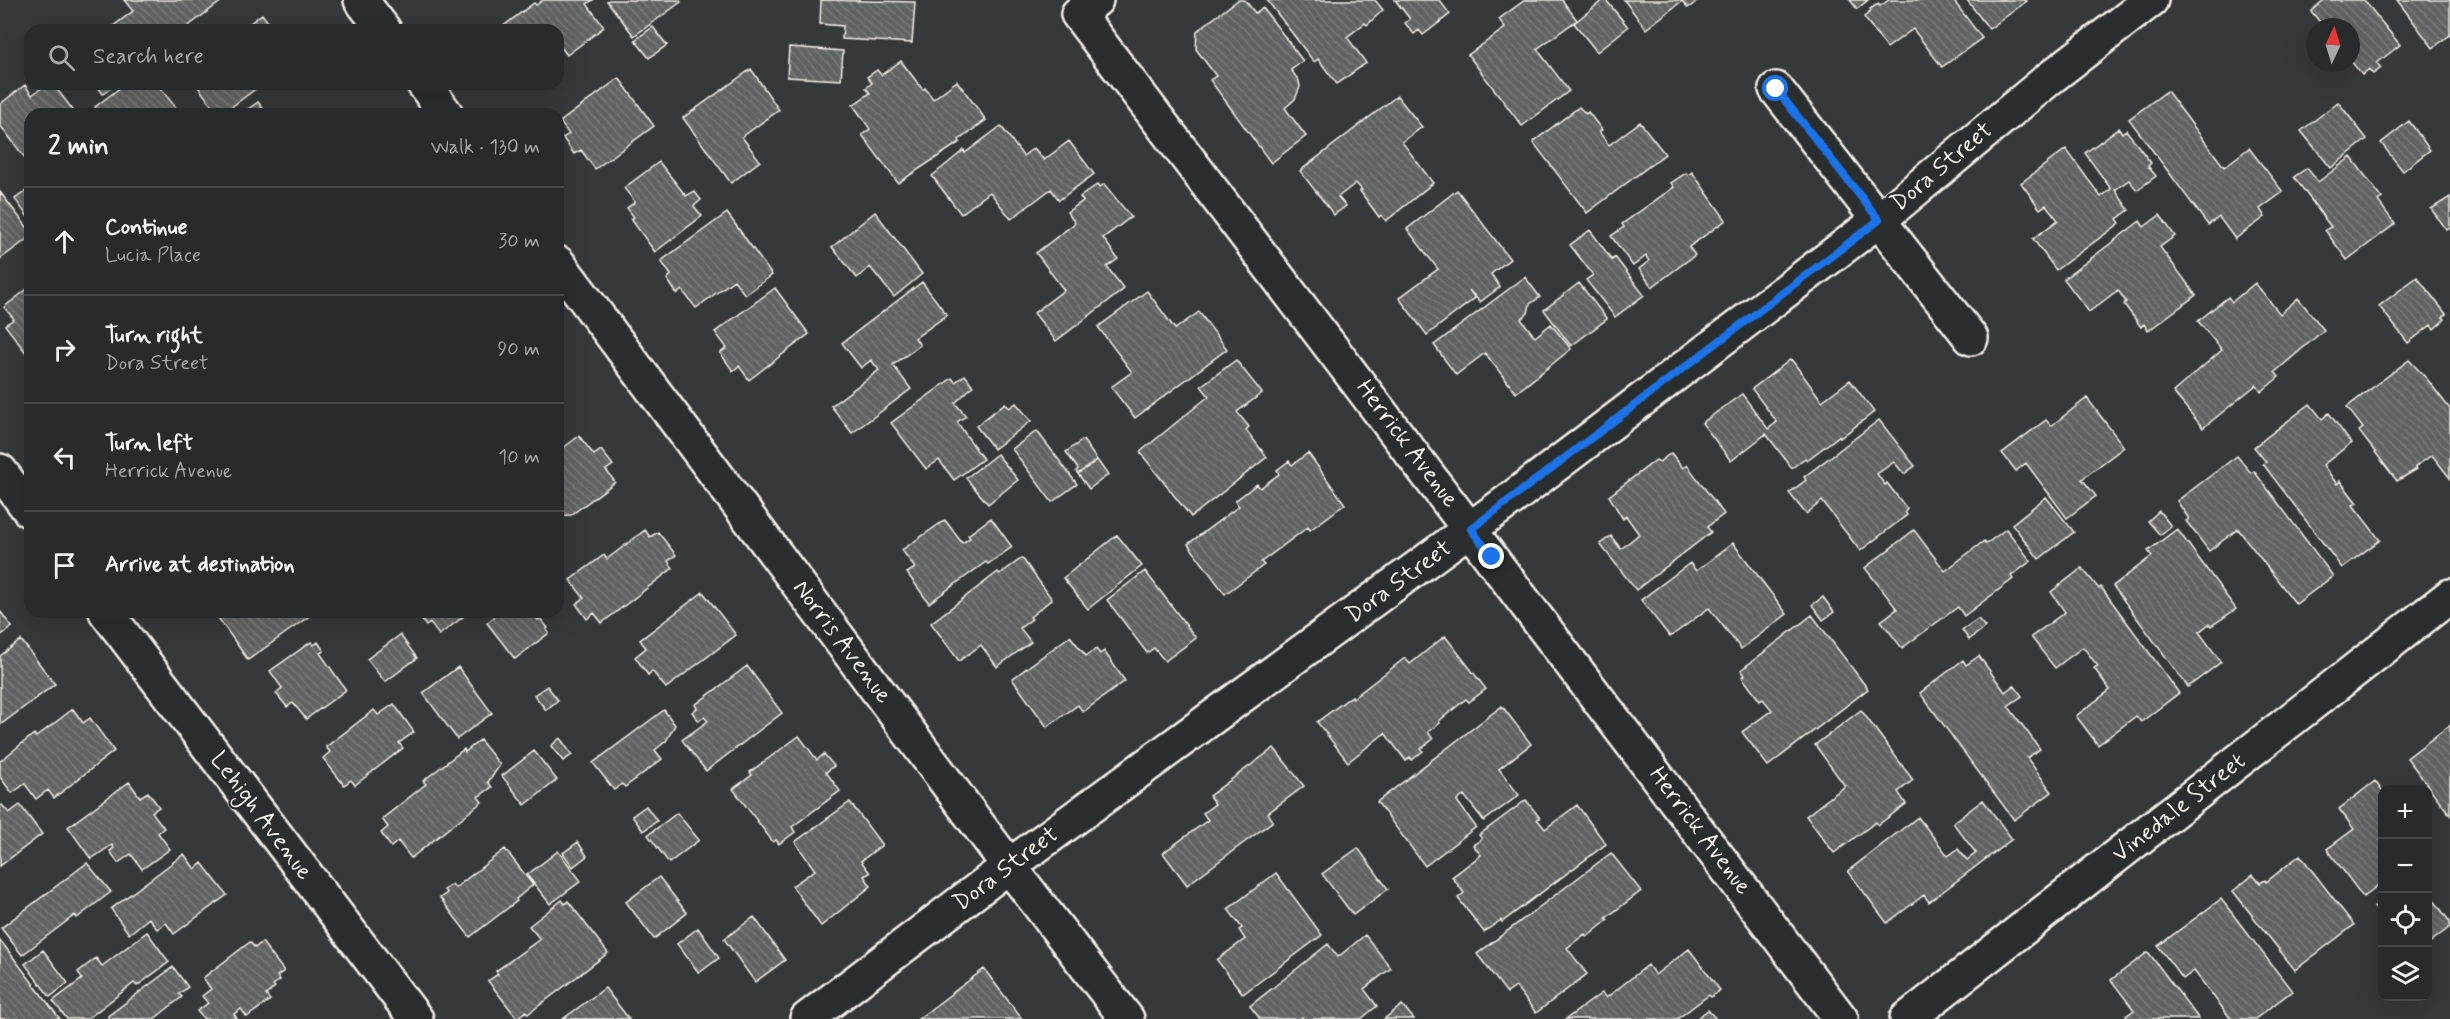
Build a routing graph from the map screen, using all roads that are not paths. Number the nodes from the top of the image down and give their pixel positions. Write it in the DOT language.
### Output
graph roads {
  1 [pos="361,0"];
  2 [pos="2151,0"];
  3 [pos="1088,7"];
  4 [pos="379,24"];
  5 [pos="1776,89"];
  6 [pos="428,90"];
  7 [pos="442,108"];
  8 [pos="1879,220"];
  9 [pos="564,271"];
  10 [pos="1971,338"];
  11 [pos="0,471"];
  12 [pos="24,503"];
  13 [pos="1471,529"];
  14 [pos="2450,596"];
  15 [pos="111,618"];
  16 [pos="1010,866"];
  17 [pos="416,1019"];
  18 [pos="807,1019"];
  19 [pos="1127,1019"];
  20 [pos="1841,1019"];
  21 [pos="1907,1019"];
  1 -- 4 [label="street"];
  2 -- 8 [label="street, Dora Street"];
  3 -- 13 [label="street, Herrick Avenue"];
  5 -- 8 [label="street"];
  6 -- 7 [label="street"];
  8 -- 10 [label="street"];
  8 -- 13 [label="street, Dora Street"];
  9 -- 16 [label="street, Norris Avenue"];
  11 -- 12 [label="street"];
  13 -- 16 [label="street, Dora Street"];
  13 -- 20 [label="street, Herrick Avenue"];
  14 -- 21 [label="street, Vinedale Street"];
  15 -- 17 [label="street, Lehigh Avenue"];
  16 -- 18 [label="street, Dora Street"];
  16 -- 19 [label="street, Norris Avenue"];
}
